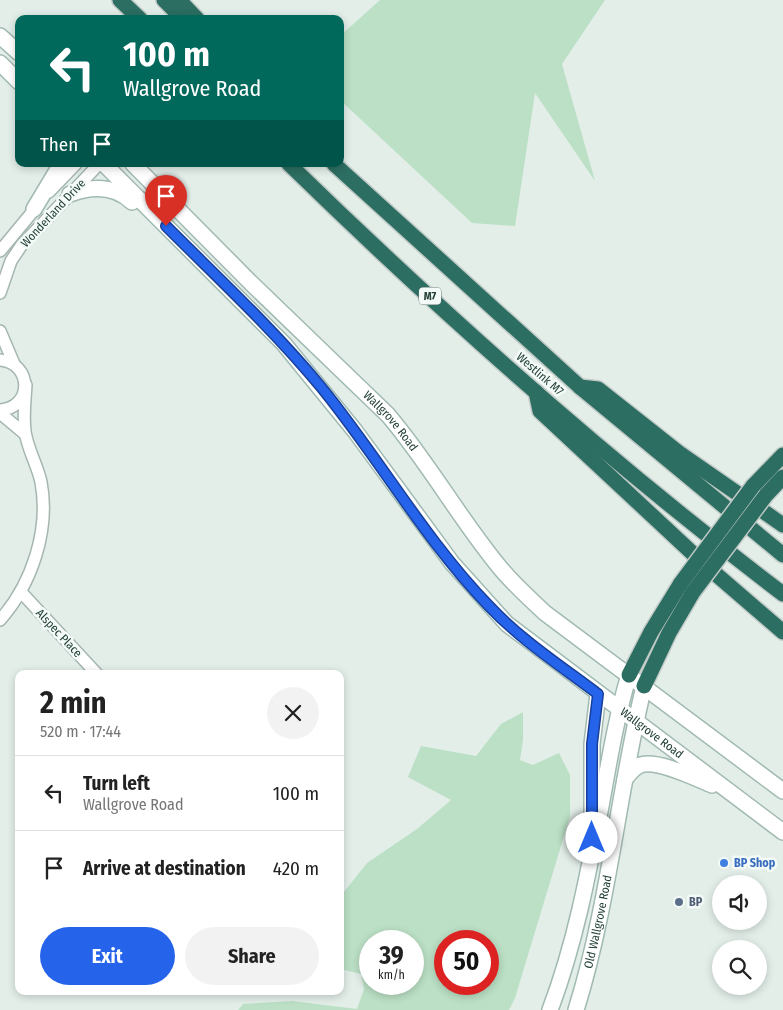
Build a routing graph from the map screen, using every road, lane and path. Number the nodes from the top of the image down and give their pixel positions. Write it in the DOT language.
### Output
graph roads {
  1 [pos="120,0"];
  2 [pos="164,0"];
  3 [pos="179,0"];
  4 [pos="136,15"];
  5 [pos="179,15"];
  6 [pos="193,15"];
  7 [pos="0,36"];
  8 [pos="15,49"];
  9 [pos="0,64"];
  10 [pos="15,78"];
  11 [pos="59,167"];
  12 [pos="73,167"];
  13 [pos="96,167"];
  14 [pos="107,167"];
  15 [pos="136,167"];
  16 [pos="292,167"];
  17 [pos="337,167"];
  18 [pos="70,194"];
  19 [pos="34,209"];
  20 [pos="0,251"];
  21 [pos="192,252"];
  22 [pos="0,293"];
  23 [pos="0,331"];
  24 [pos="0,360"];
  25 [pos="14,364"];
  26 [pos="26,385"];
  27 [pos="0,412"];
  28 [pos="25,434"];
  29 [pos="648,437"];
  30 [pos="583,441"];
  31 [pos="783,455"];
  32 [pos="783,477"];
  33 [pos="783,526"];
  34 [pos="783,555"];
  35 [pos="20,592"];
  36 [pos="783,594"];
  37 [pos="0,620"];
  38 [pos="783,632"];
  39 [pos="92,670"];
  40 [pos="629,675"];
  41 [pos="644,686"];
  42 [pos="595,691"];
  43 [pos="619,709"];
  44 [pos="636,721"];
  45 [pos="625,779"];
  46 [pos="728,790"];
  47 [pos="783,791"];
  48 [pos="783,832"];
  49 [pos="592,857"];
  50 [pos="550,1010"];
  51 [pos="576,1010"];
  1 -- 4 [label="highway"];
  2 -- 5 [label="highway"];
  3 -- 6 [label="highway"];
  7 -- 8 [label="main road"];
  9 -- 10 [label="main road"];
  11 -- 19 [label="main road"];
  12 -- 19 [label="street, Wonderland Drive"];
  13 -- 18 [label="street, Wonderland Drive"];
  14 -- 21 [label="main road, Wallgrove Road"];
  15 -- 40 [label="main road, Wallgrove Road"];
  16 -- 30 [label="highway, Westlink M7 / M7"];
  17 -- 29 [label="highway, Westlink M7 / M7"];
  18 -- 21 [label="main road"];
  18 -- 22 [label="street, Wonderland Drive"];
  19 -- 20 [label="street, Wonderland Drive"];
  21 -- 42 [label="main road, Wallgrove Road"];
  23 -- 25 [label="street"];
  24 -- 25 [label="street"];
  25 -- 26 [label="street"];
  26 -- 27 [label="street"];
  26 -- 28 [label="street"];
  27 -- 28 [label="street"];
  28 -- 35 [label="street"];
  29 -- 33 [label="highway"];
  29 -- 34 [label="highway"];
  30 -- 36 [label="highway, Westlink M7 / M7"];
  30 -- 38 [label="highway, M7"];
  31 -- 40 [label="highway, bridge"];
  32 -- 41 [label="highway, bridge"];
  35 -- 37 [label="street"];
  35 -- 39 [label="street, Alspec Place"];
  40 -- 41 [label="main road, Wallgrove Road"];
  40 -- 43 [label="main road, Old Wallgrove Road"];
  41 -- 44 [label="main road, Old Wallgrove Road"];
  41 -- 47 [label="main road, Wallgrove Road"];
  42 -- 43 [label="main road, Wallgrove Road"];
  42 -- 49 [label="main road"];
  43 -- 44 [label="main road, Wallgrove Road"];
  43 -- 49 [label="main road, Old Wallgrove Road"];
  44 -- 45 [label="main road, Old Wallgrove Road"];
  44 -- 46 [label="main road, Wallgrove Road"];
  45 -- 46 [label="main road"];
  45 -- 51 [label="main road, Old Wallgrove Road"];
  46 -- 48 [label="main road, Wallgrove Road"];
  49 -- 50 [label="main road, Old Wallgrove Road"];
}
